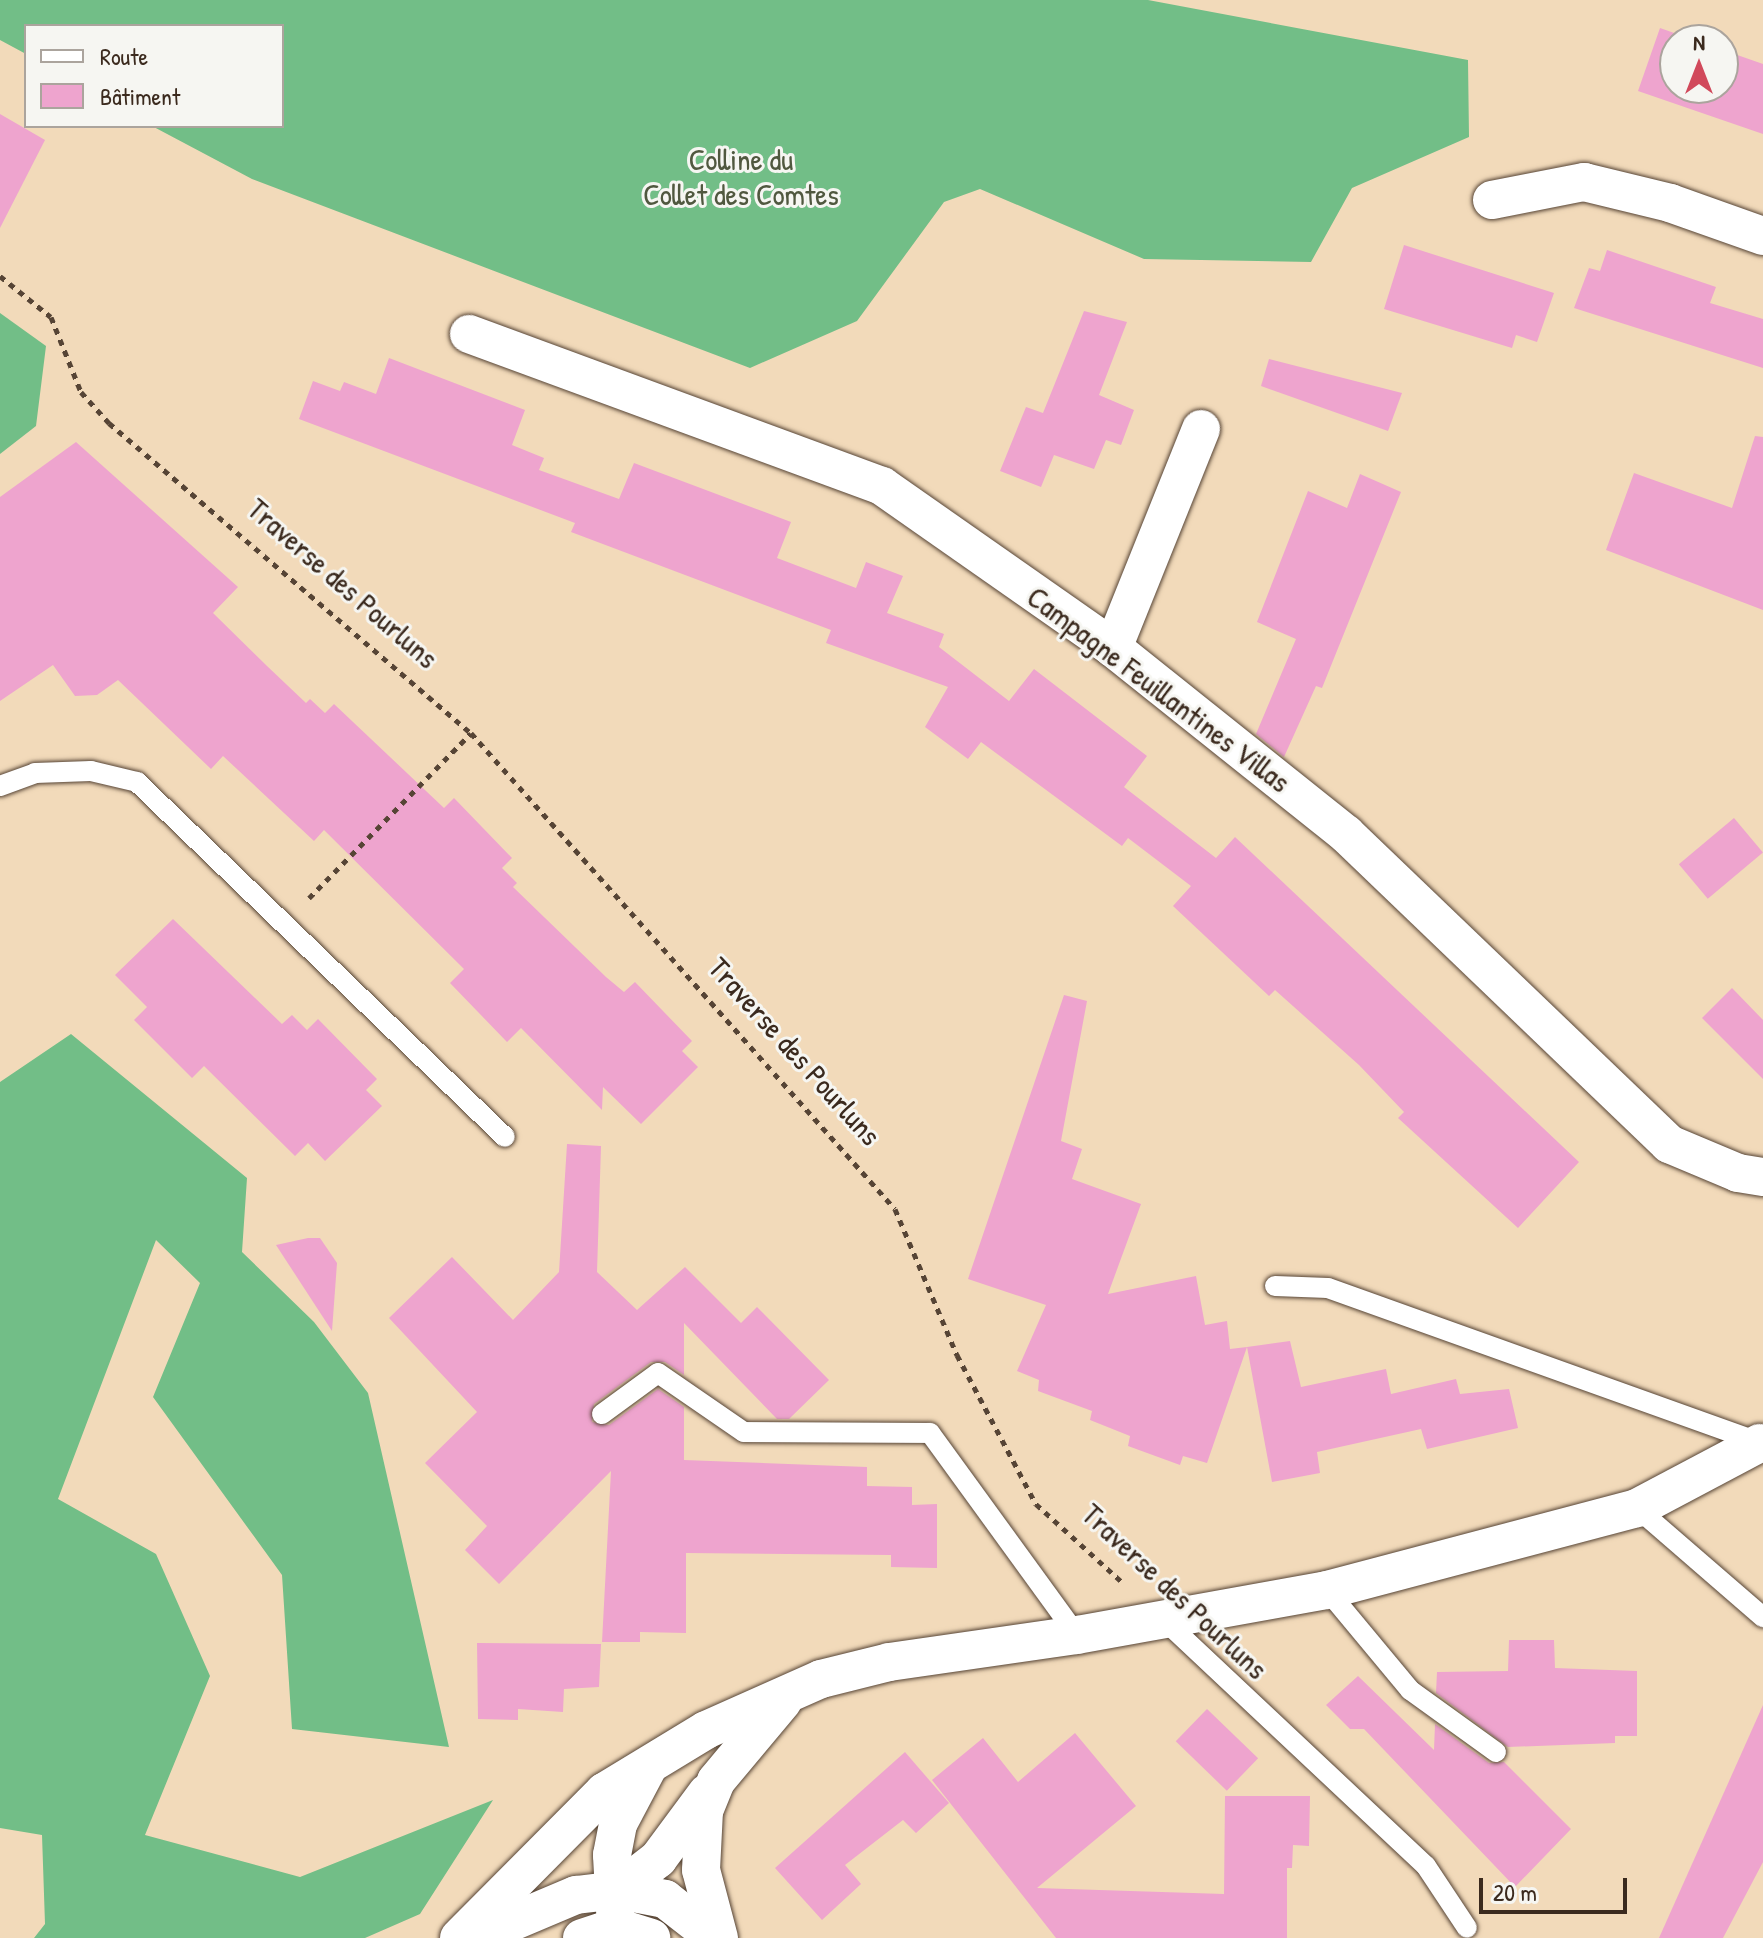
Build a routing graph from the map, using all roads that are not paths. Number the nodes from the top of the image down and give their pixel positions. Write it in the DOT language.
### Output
graph roads {
  1 [pos="1492,200"];
  2 [pos="1763,236"];
  3 [pos="469,334"];
  4 [pos="1201,429"];
  5 [pos="1113,648"];
  6 [pos="0,786"];
  7 [pos="505,1137"];
  8 [pos="1763,1177"];
  9 [pos="1275,1286"];
  10 [pos="602,1414"];
  11 [pos="1762,1443"];
  12 [pos="1637,1508"];
  13 [pos="1327,1590"];
  14 [pos="1763,1617"];
  15 [pos="1164,1620"];
  16 [pos="1077,1635"];
  17 [pos="790,1693"];
  18 [pos="1496,1752"];
  19 [pos="652,1761"];
  20 [pos="716,1781"];
  21 [pos="618,1890"];
  22 [pos="1467,1928"];
  23 [pos="617,1934"];
  24 [pos="459,1938"];
  25 [pos="474,1938"];
  26 [pos="717,1938"];
  1 -- 2 [label="street"];
  3 -- 5 [label="street, Campagne Feuillantines Villas"];
  4 -- 5 [label="street"];
  5 -- 8 [label="street, Campagne Feuillantines Villas"];
  6 -- 7 [label="lane"];
  9 -- 11 [label="lane"];
  10 -- 16 [label="lane"];
  11 -- 12 [label="street"];
  12 -- 13 [label="street"];
  12 -- 14 [label="lane"];
  13 -- 15 [label="street"];
  13 -- 18 [label="lane"];
  15 -- 16 [label="street"];
  15 -- 22 [label="lane, Traverse des Pourluns"];
  16 -- 17 [label="street"];
  17 -- 19 [label="street"];
  17 -- 20 [label="street"];
  19 -- 21 [label="street"];
  19 -- 24 [label="street"];
  20 -- 21 [label="street"];
  20 -- 26 [label="street"];
  21 -- 23 [label="street"];
  21 -- 25 [label="street"];
  21 -- 26 [label="street"];
}
